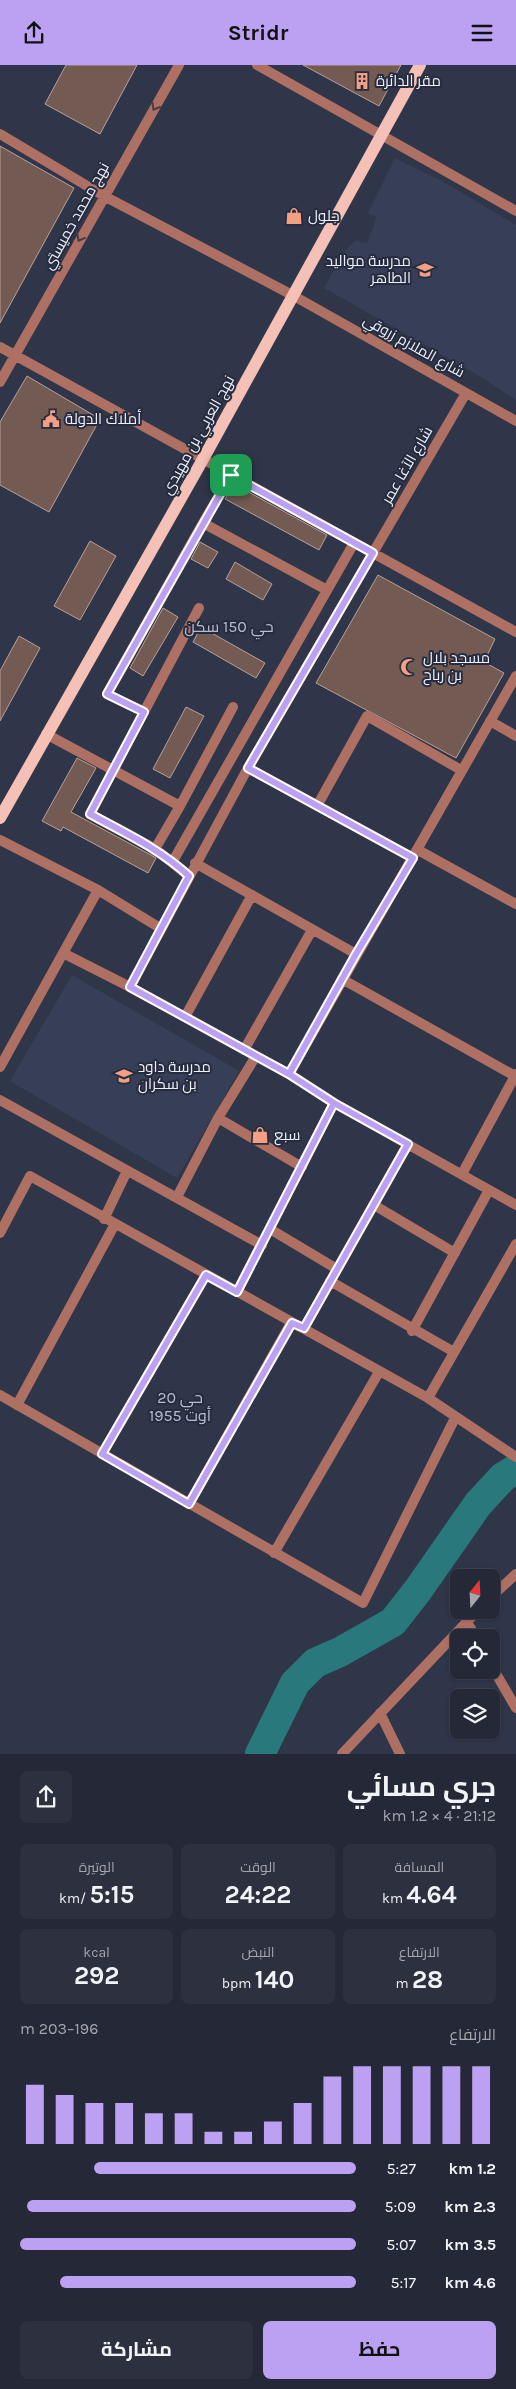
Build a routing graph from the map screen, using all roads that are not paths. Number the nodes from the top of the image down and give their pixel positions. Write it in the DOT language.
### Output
graph roads {
  1 [pos="179,65"];
  2 [pos="257,65"];
  3 [pos="420,65"];
  4 [pos="1,136"];
  5 [pos="380,137"];
  6 [pos="104,196"];
  7 [pos="516,211"];
  8 [pos="295,297"];
  9 [pos="0,347"];
  10 [pos="15,355"];
  11 [pos="0,382"];
  12 [pos="466,393"];
  13 [pos="516,421"];
  14 [pos="202,461"];
  15 [pos="231,475"];
  16 [pos="203,523"];
  17 [pos="354,543"];
  18 [pos="373,553"];
  19 [pos="327,590"];
  20 [pos="199,608"];
  21 [pos="516,633"];
  22 [pos="516,676"];
  23 [pos="233,707"];
  24 [pos="144,712"];
  25 [pos="490,721"];
  26 [pos="46,734"];
  27 [pos="516,736"];
  28 [pos="248,768"];
  29 [pos="113,769"];
  30 [pos="461,770"];
  31 [pos="180,805"];
  32 [pos="317,806"];
  33 [pos="0,819"];
  34 [pos="0,840"];
  35 [pos="155,849"];
  36 [pos="415,854"];
  37 [pos="173,861"];
  38 [pos="195,863"];
  39 [pos="189,876"];
  40 [pos="98,890"];
  41 [pos="252,895"];
  42 [pos="516,904"];
  43 [pos="160,928"];
  44 [pos="312,930"];
  45 [pos="63,953"];
  46 [pos="356,954"];
  47 [pos="342,979"];
  48 [pos="130,987"];
  49 [pos="185,1017"];
  50 [pos="244,1050"];
  51 [pos="256,1056"];
  52 [pos="0,1067"];
  53 [pos="289,1074"];
  54 [pos="515,1075"];
  55 [pos="0,1100"];
  56 [pos="334,1103"];
  57 [pos="218,1119"];
  58 [pos="408,1144"];
  59 [pos="302,1167"];
  60 [pos="127,1171"];
  61 [pos="462,1174"];
  62 [pos="489,1190"];
  63 [pos="177,1197"];
  64 [pos="374,1205"];
  65 [pos="516,1205"];
  66 [pos="104,1219"];
  67 [pos="115,1224"];
  68 [pos="270,1229"];
  69 [pos="0,1233"];
  70 [pos="516,1244"];
  71 [pos="262,1245"];
  72 [pos="455,1253"];
  73 [pos="337,1269"];
  74 [pos="206,1275"];
  75 [pos="330,1281"];
  76 [pos="237,1292"];
  77 [pos="292,1323"];
  78 [pos="304,1328"];
  79 [pos="413,1330"];
  80 [pos="454,1352"];
  81 [pos="379,1372"];
  82 [pos="0,1395"];
  83 [pos="428,1398"];
  84 [pos="17,1405"];
  85 [pos="455,1418"];
  86 [pos="102,1454"];
  87 [pos="516,1457"];
  88 [pos="189,1504"];
  89 [pos="274,1553"];
  90 [pos="516,1574"];
  91 [pos="500,1589"];
  92 [pos="466,1621"];
  93 [pos="471,1629"];
  94 [pos="499,1679"];
  95 [pos="516,1708"];
  96 [pos="380,1713"];
  97 [pos="342,1754"];
  98 [pos="400,1754"];
  1 -- 6 [label="street, نهج محمد خميستي, one-way"];
  2 -- 5 [label="street"];
  3 -- 5 [label="main road, نهج العربي بن مهيدي"];
  4 -- 6 [label="street, شارع الملازم زروقي"];
  5 -- 7 [label="street"];
  5 -- 8 [label="main road, نهج العربي بن مهيدي"];
  6 -- 8 [label="street, شارع الملازم زروقي"];
  6 -- 10 [label="street, نهج محمد خميستي, one-way"];
  8 -- 12 [label="street, شارع الملازم زروقي"];
  8 -- 14 [label="main road, نهج العربي بن مهيدي"];
  9 -- 10 [label="street"];
  10 -- 11 [label="street, نهج محمد خميستي"];
  10 -- 14 [label="street"];
  12 -- 13 [label="street, شارع الملازم زروقي"];
  12 -- 18 [label="street, شارع الآغا عمر"];
  14 -- 15 [label="street"];
  14 -- 26 [label="main road, نهج العربي بن مهيدي"];
  15 -- 16 [label="street"];
  15 -- 17 [label="street"];
  16 -- 19 [label="street"];
  16 -- 24 [label="street"];
  17 -- 18 [label="street"];
  17 -- 19 [label="street"];
  18 -- 21 [label="street"];
  18 -- 28 [label="street, شارع الآغا عمر"];
  19 -- 37 [label="street"];
  20 -- 24 [label="street"];
  22 -- 25 [label="street"];
  23 -- 31 [label="street"];
  24 -- 29 [label="street"];
  25 -- 27 [label="street"];
  25 -- 30 [label="street"];
  26 -- 29 [label="street"];
  26 -- 33 [label="main road, نهج العربي بن مهيدي"];
  28 -- 32 [label="street"];
  28 -- 38 [label="street, شارع الآغا عمر"];
  29 -- 31 [label="street"];
  29 -- 35 [label="street"];
  30 -- 32 [label="street"];
  30 -- 36 [label="street"];
  31 -- 35 [label="street"];
  32 -- 36 [label="street"];
  34 -- 40 [label="street"];
  35 -- 37 [label="street"];
  36 -- 42 [label="street"];
  36 -- 46 [label="street"];
  37 -- 39 [label="street"];
  38 -- 39 [label="street, شارع الآغا عمر"];
  38 -- 41 [label="street"];
  39 -- 43 [label="street, شارع الآغا عمر"];
  40 -- 43 [label="street"];
  40 -- 45 [label="street"];
  41 -- 44 [label="street"];
  41 -- 49 [label="street"];
  43 -- 48 [label="street, شارع الآغا عمر"];
  44 -- 46 [label="street"];
  44 -- 50 [label="street"];
  45 -- 48 [label="street"];
  45 -- 52 [label="street"];
  46 -- 47 [label="street"];
  47 -- 53 [label="street"];
  47 -- 54 [label="street"];
  48 -- 49 [label="street"];
  49 -- 50 [label="street"];
  50 -- 51 [label="street"];
  51 -- 53 [label="street"];
  51 -- 57 [label="street"];
  53 -- 56 [label="street"];
  54 -- 61 [label="street"];
  55 -- 60 [label="street"];
  56 -- 58 [label="street"];
  56 -- 59 [label="street"];
  57 -- 59 [label="street"];
  57 -- 63 [label="street"];
  58 -- 61 [label="street"];
  58 -- 64 [label="street"];
  59 -- 68 [label="street"];
  60 -- 63 [label="street"];
  60 -- 66 [label="street"];
  61 -- 62 [label="street"];
  62 -- 65 [label="street"];
  62 -- 72 [label="street"];
  63 -- 71 [label="street"];
  64 -- 72 [label="street"];
  64 -- 73 [label="street"];
  66 -- 67 [label="street"];
  66 -- 69 [label="street"];
  67 -- 74 [label="street"];
  67 -- 84 [label="street"];
  68 -- 71 [label="street"];
  68 -- 73 [label="street"];
  70 -- 80 [label="street"];
  71 -- 76 [label="street"];
  72 -- 79 [label="street"];
  73 -- 75 [label="street"];
  74 -- 76 [label="street"];
  74 -- 86 [label="street"];
  75 -- 78 [label="street"];
  75 -- 79 [label="street"];
  76 -- 77 [label="street"];
  77 -- 78 [label="street"];
  77 -- 88 [label="street"];
  78 -- 81 [label="street"];
  79 -- 80 [label="street"];
  80 -- 83 [label="street"];
  81 -- 83 [label="street"];
  81 -- 89 [label="street"];
  82 -- 84 [label="street"];
  83 -- 85 [label="street"];
  84 -- 86 [label="street"];
  85 -- 87 [label="street"];
  85 -- 89 [label="street"];
  86 -- 88 [label="street"];
  88 -- 89 [label="street"];
  90 -- 91 [label="street"];
  92 -- 93 [label="street"];
  92 -- 96 [label="street"];
  94 -- 95 [label="street"];
  96 -- 97 [label="street"];
  96 -- 98 [label="street"];
}
